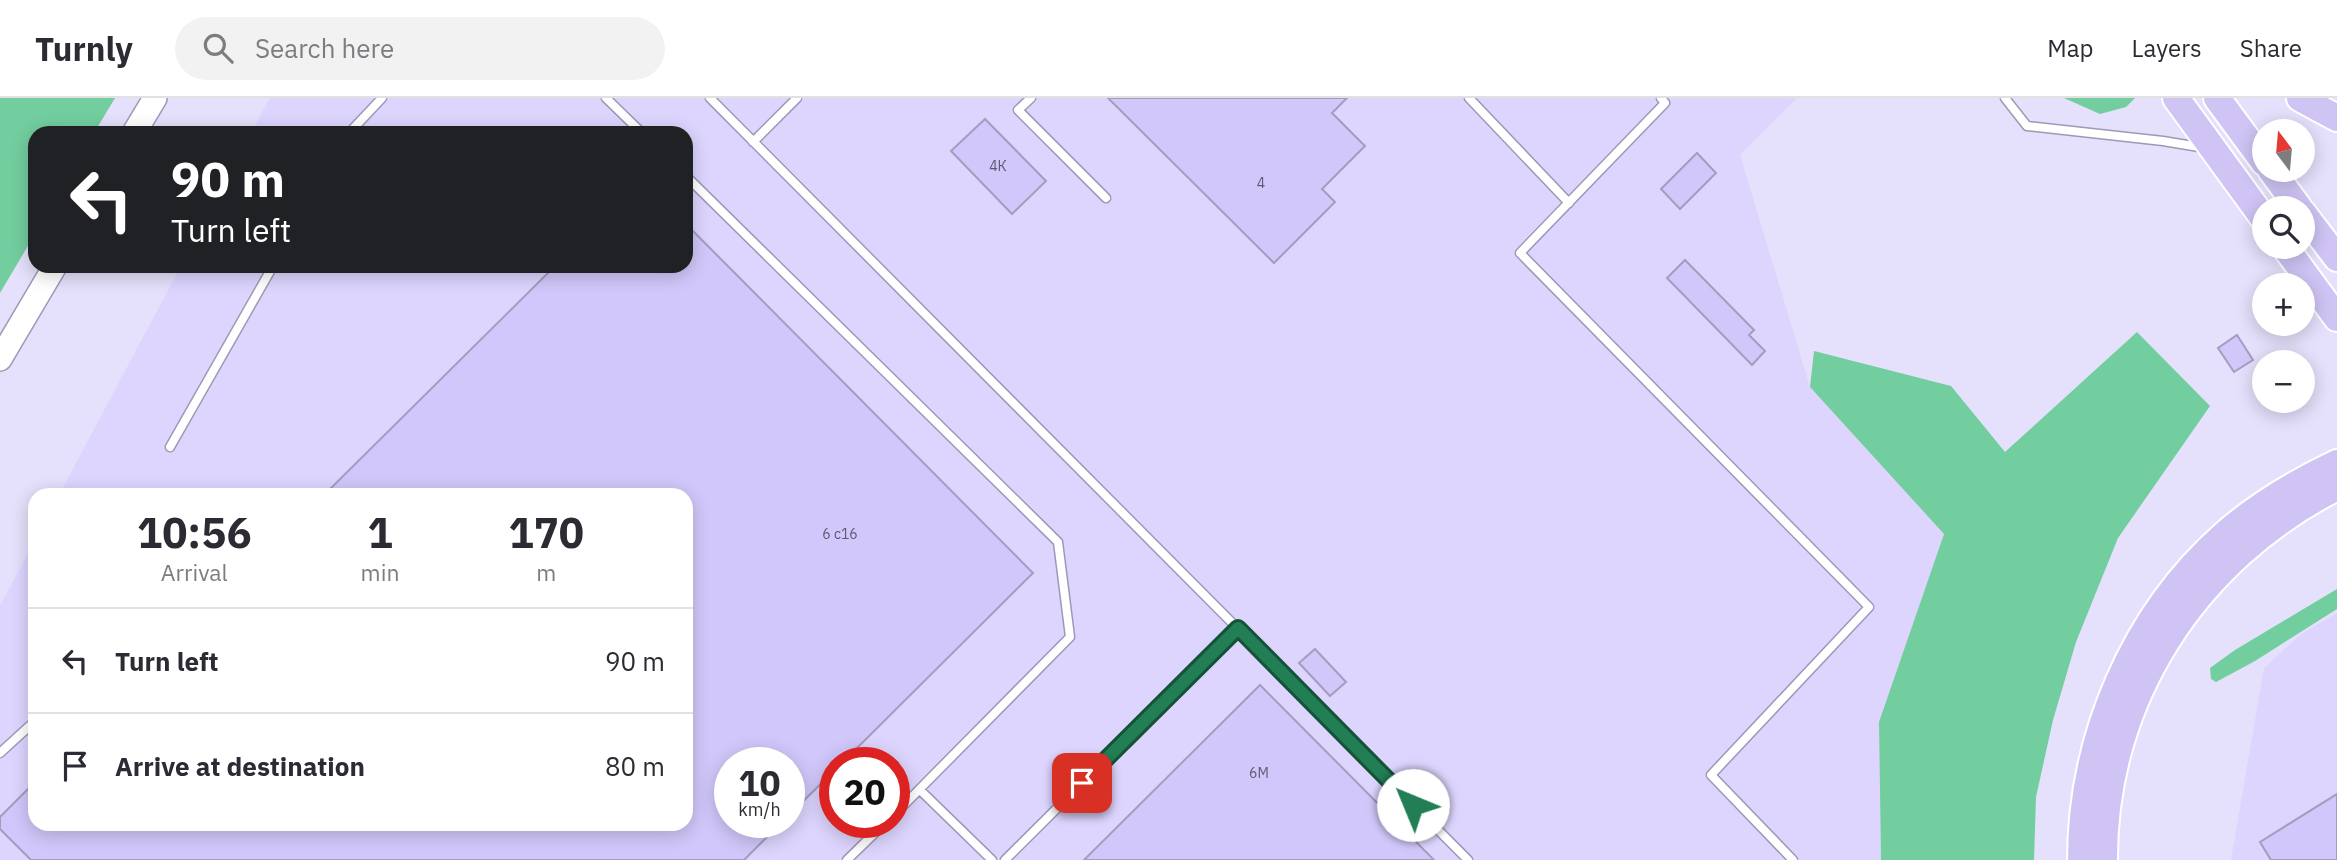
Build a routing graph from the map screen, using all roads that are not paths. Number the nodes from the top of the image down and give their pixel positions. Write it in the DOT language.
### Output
graph roads {
  1 [pos="155,98"];
  2 [pos="382,98"];
  3 [pos="607,98"];
  4 [pos="710,98"];
  5 [pos="797,98"];
  6 [pos="1031,98"];
  7 [pos="1469,98"];
  8 [pos="1661,98"];
  9 [pos="2005,98"];
  10 [pos="2176,98"];
  11 [pos="2217,98"];
  12 [pos="2300,98"];
  13 [pos="2337,118"];
  14 [pos="138,126"];
  15 [pos="356,126"];
  16 [pos="635,126"];
  17 [pos="753,142"];
  18 [pos="2252,146"];
  19 [pos="2215,150"];
  20 [pos="2280,182"];
  21 [pos="693,183"];
  22 [pos="2291,196"];
  23 [pos="1106,198"];
  24 [pos="2252,202"];
  25 [pos="1569,203"];
  26 [pos="2315,229"];
  27 [pos="2337,258"];
  28 [pos="2294,259"];
  29 [pos="51,273"];
  30 [pos="269,273"];
  31 [pos="2337,318"];
  32 [pos="0,359"];
  33 [pos="170,447"];
  34 [pos="2337,463"];
  35 [pos="2337,487"];
  36 [pos="1238,628"];
  37 [pos="28,728"];
  38 [pos="0,753"];
  39 [pos="920,790"];
  40 [pos="910,800"];
  41 [pos="870,838"];
  42 [pos="847,860"];
  43 [pos="992,860"];
  44 [pos="1005,860"];
  45 [pos="1468,860"];
  46 [pos="1793,860"];
  47 [pos="2081,860"];
  48 [pos="2104,860"];
  1 -- 14 [label="main road"];
  2 -- 15 [label="lane"];
  3 -- 16 [label="lane"];
  4 -- 17 [label="lane"];
  5 -- 17 [label="lane"];
  6 -- 23 [label="lane"];
  7 -- 25 [label="lane"];
  8 -- 25 [label="lane"];
  9 -- 19 [label="lane"];
  10 -- 19 [label="main road"];
  11 -- 18 [label="main road"];
  12 -- 13 [label="main road"];
  17 -- 36 [label="lane"];
  19 -- 24 [label="main road"];
  20 -- 22 [label="main road"];
  21 -- 39 [label="lane"];
  25 -- 46 [label="lane"];
  26 -- 27 [label="main road"];
  28 -- 31 [label="main road"];
  29 -- 32 [label="main road"];
  30 -- 33 [label="lane"];
  34 -- 47 [label="main road"];
  35 -- 48 [label="main road"];
  36 -- 44 [label="lane"];
  36 -- 45 [label="lane"];
  37 -- 38 [label="lane"];
  39 -- 40 [label="lane"];
  39 -- 43 [label="lane"];
  41 -- 42 [label="lane"];
}
